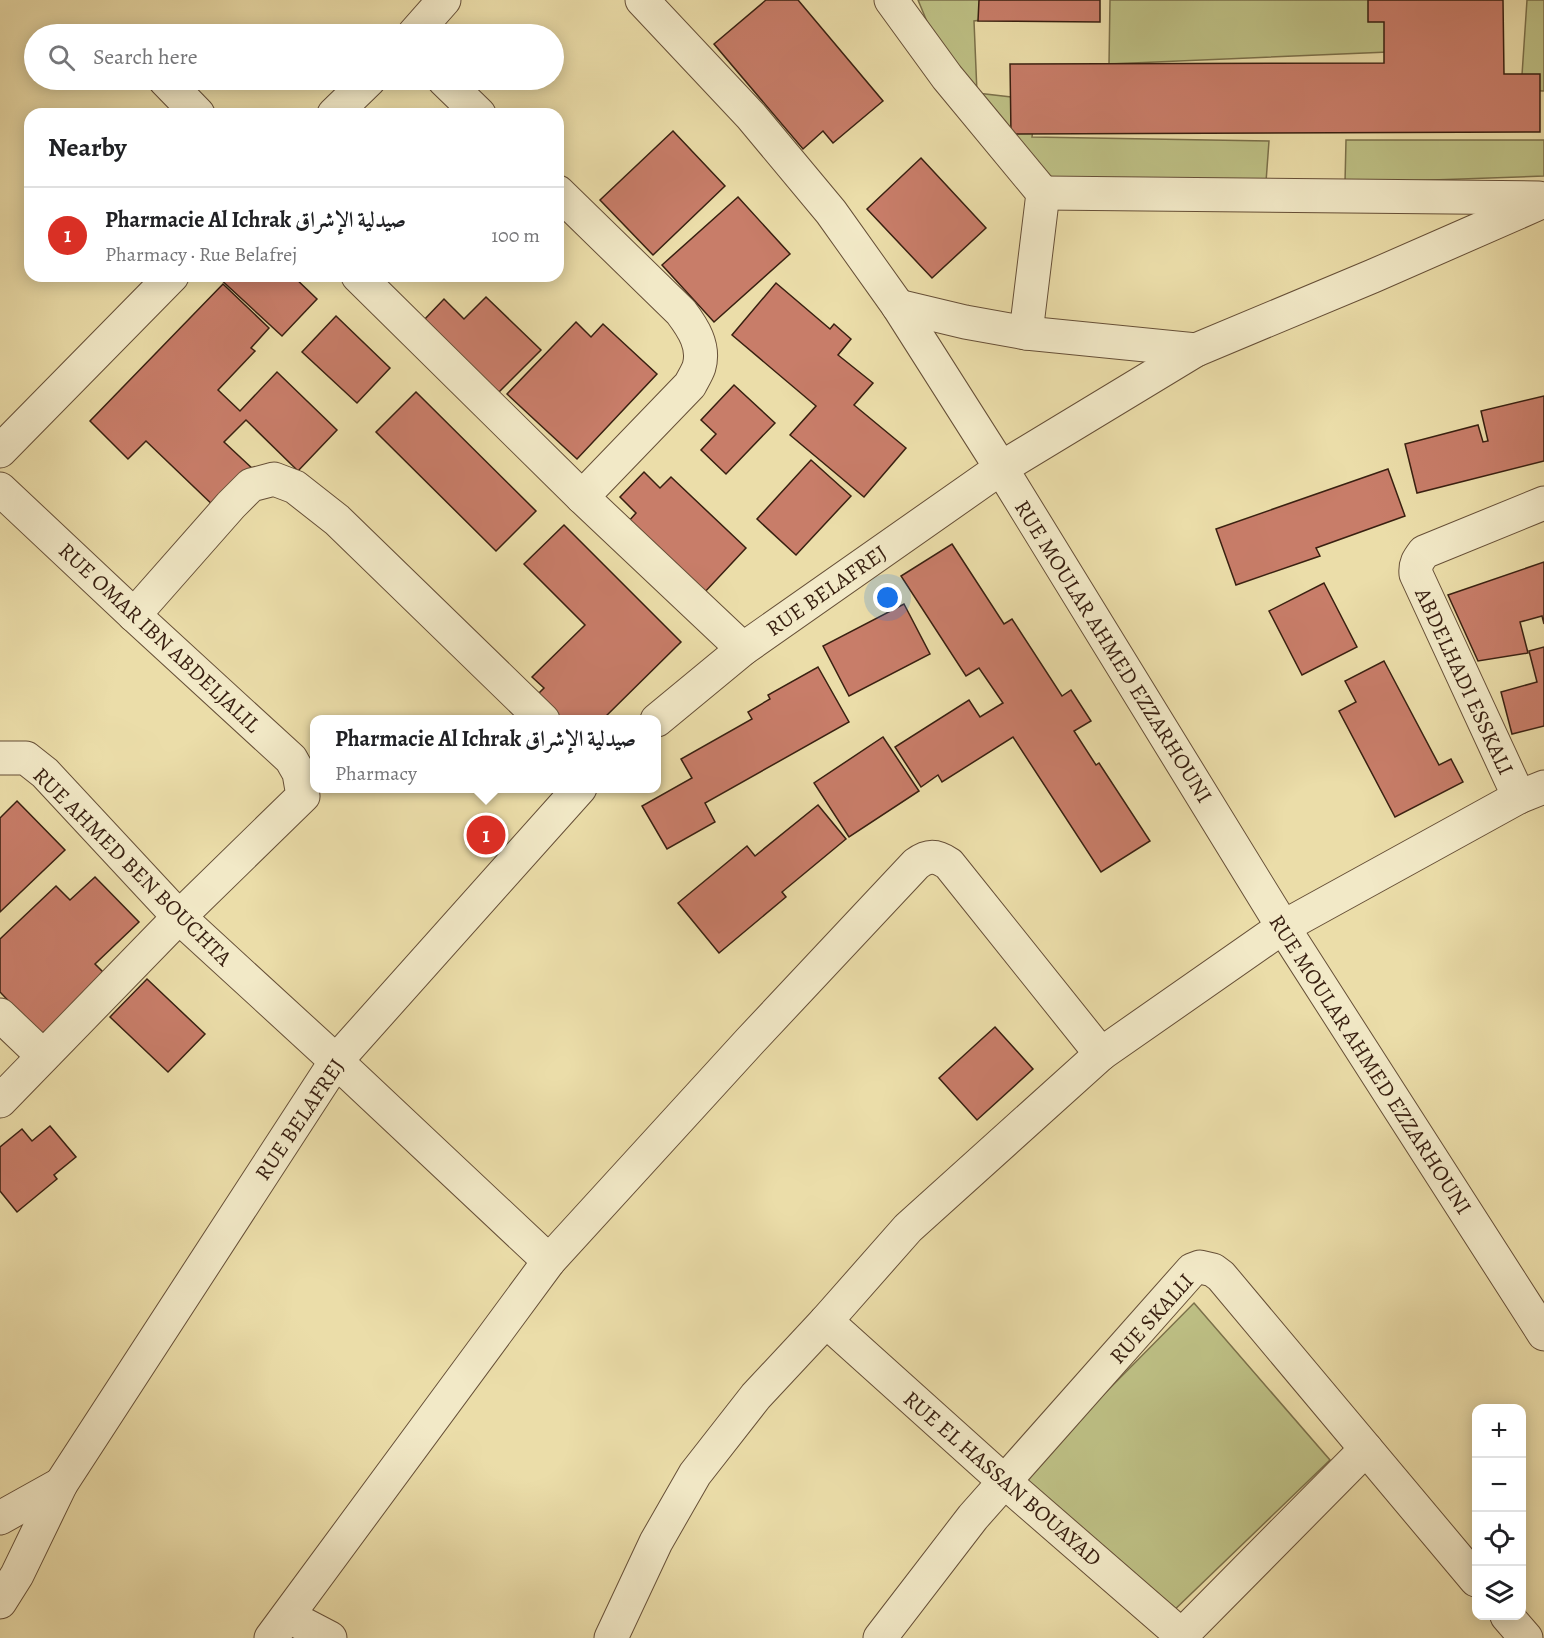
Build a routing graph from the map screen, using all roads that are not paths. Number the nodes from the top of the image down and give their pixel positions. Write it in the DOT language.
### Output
graph roads {
  1 [pos="444,0"];
  2 [pos="642,0"];
  3 [pos="891,0"];
  4 [pos="423,24"];
  5 [pos="175,90"];
  6 [pos="359,90"];
  7 [pos="454,90"];
  8 [pos="192,108"];
  9 [pos="340,108"];
  10 [pos="473,108"];
  11 [pos="1043,193"];
  12 [pos="1453,197"];
  13 [pos="564,198"];
  14 [pos="1544,199"];
  15 [pos="1467,235"];
  16 [pos="166,282"];
  17 [pos="364,282"];
  18 [pos="898,306"];
  19 [pos="1026,333"];
  20 [pos="1196,350"];
  21 [pos="0,451"];
  22 [pos="1001,468"];
  23 [pos="0,489"];
  24 [pos="582,497"];
  25 [pos="1544,503"];
  26 [pos="134,615"];
  27 [pos="743,649"];
  28 [pos="538,715"];
  29 [pos="661,717"];
  30 [pos="0,758"];
  31 [pos="1531,792"];
  32 [pos="576,793"];
  33 [pos="179,918"];
  34 [pos="1283,927"];
  35 [pos="0,1015"];
  36 [pos="1101,1054"];
  37 [pos="43,1056"];
  38 [pos="336,1061"];
  39 [pos="0,1101"];
  40 [pos="549,1261"];
  41 [pos="826,1321"];
  42 [pos="1544,1334"];
  43 [pos="1366,1449"];
  44 [pos="1005,1482"];
  45 [pos="61,1484"];
  46 [pos="0,1518"];
  47 [pos="1472,1575"];
  48 [pos="0,1602"];
  49 [pos="1510,1620"];
  50 [pos="280,1627"];
  51 [pos="1180,1636"];
  52 [pos="330,1638"];
  53 [pos="611,1638"];
  54 [pos="880,1638"];
  55 [pos="1526,1638"];
  1 -- 4 [label="street"];
  2 -- 18 [label="street, RUE MOULAR AHMED EZZARHOUNI"];
  3 -- 11 [label="street"];
  5 -- 8 [label="street"];
  6 -- 9 [label="street"];
  7 -- 10 [label="street"];
  11 -- 12 [label="street"];
  11 -- 19 [label="street"];
  12 -- 14 [label="street"];
  12 -- 15 [label="street"];
  13 -- 24 [label="street"];
  14 -- 15 [label="street, RUE BELAFREJ"];
  15 -- 20 [label="street, RUE BELAFREJ"];
  16 -- 21 [label="street"];
  17 -- 24 [label="street"];
  18 -- 19 [label="street"];
  18 -- 22 [label="street, RUE MOULAR AHMED EZZARHOUNI"];
  19 -- 20 [label="street"];
  20 -- 22 [label="street, RUE BELAFREJ"];
  22 -- 27 [label="street, RUE BELAFREJ"];
  22 -- 34 [label="street, RUE MOULAR AHMED EZZARHOUNI"];
  23 -- 26 [label="street, RUE OMAR IBN ABDELJALIL"];
  24 -- 27 [label="street"];
  25 -- 31 [label="street, ABDELHADI ESSKALI"];
  26 -- 28 [label="street"];
  26 -- 33 [label="street, RUE OMAR IBN ABDELJALIL"];
  27 -- 29 [label="street, RUE BELAFREJ"];
  30 -- 33 [label="street, RUE AHMED BEN BOUCHTA"];
  31 -- 34 [label="street"];
  32 -- 38 [label="street, RUE BELAFREJ"];
  33 -- 37 [label="street"];
  33 -- 38 [label="street, RUE AHMED BEN BOUCHTA"];
  34 -- 36 [label="street"];
  34 -- 42 [label="street, RUE MOULAR AHMED EZZARHOUNI"];
  35 -- 37 [label="street"];
  36 -- 40 [label="street"];
  36 -- 41 [label="street"];
  37 -- 39 [label="street"];
  38 -- 40 [label="street, RUE AHMED BEN BOUCHTA"];
  38 -- 45 [label="street, RUE BELAFREJ"];
  40 -- 50 [label="street"];
  41 -- 44 [label="street, RUE EL HASSAN BOUAYAD"];
  41 -- 53 [label="street"];
  43 -- 44 [label="street, RUE SKALLI"];
  43 -- 47 [label="street, RUE SKALLI"];
  43 -- 51 [label="street, RUE EL HASSAN BOUAYAD"];
  44 -- 51 [label="street, RUE EL HASSAN BOUAYAD"];
  44 -- 54 [label="street, RUE SKALLI"];
  45 -- 46 [label="street, RUE BELAFREJ"];
  45 -- 48 [label="street, RUE BELAFREJ"];
  49 -- 55 [label="street"];
  50 -- 52 [label="street"];
}
